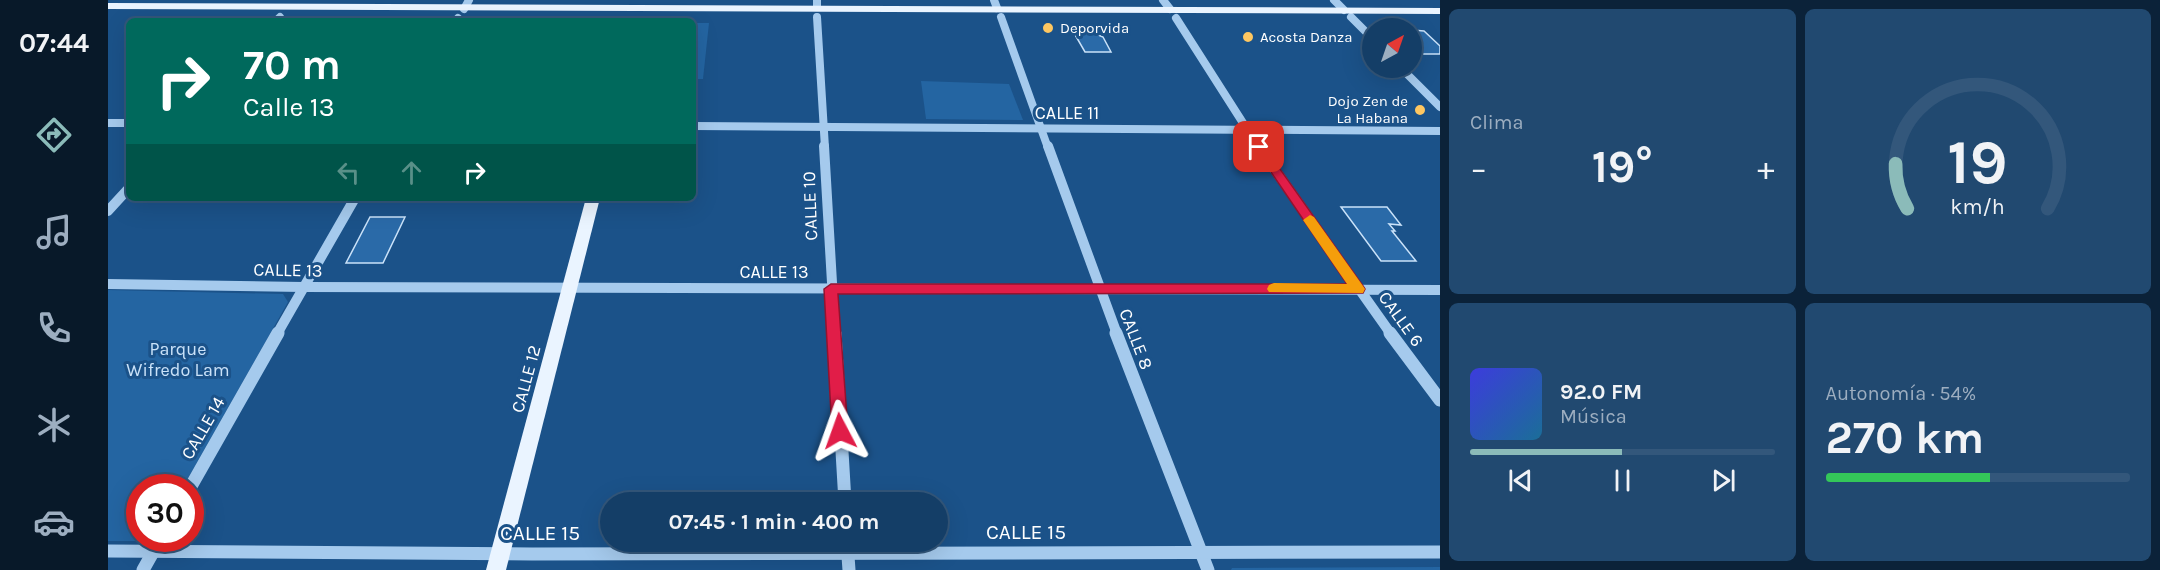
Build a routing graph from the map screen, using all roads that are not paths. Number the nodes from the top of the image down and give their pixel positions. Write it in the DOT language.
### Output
graph roads {
  1 [pos="1164,0"];
  2 [pos="1334,0"];
  3 [pos="113,7"];
  4 [pos="817,8"];
  5 [pos="997,8"];
  6 [pos="1440,10"];
  7 [pos="285,11"];
  8 [pos="462,12"];
  9 [pos="642,12"];
  10 [pos="1173,14"];
  11 [pos="1348,14"];
  12 [pos="1440,18"];
  13 [pos="1362,28"];
  14 [pos="1411,78"];
  15 [pos="1440,107"];
  16 [pos="108,123"];
  17 [pos="126,123"];
  18 [pos="696,126"];
  19 [pos="824,126"];
  20 [pos="1040,129"];
  21 [pos="1247,130"];
  22 [pos="1440,131"];
  23 [pos="126,191"];
  24 [pos="353,201"];
  25 [pos="592,201"];
  26 [pos="108,211"];
  27 [pos="108,284"];
  28 [pos="303,287"];
  29 [pos="570,288"];
  30 [pos="1099,288"];
  31 [pos="831,289"];
  32 [pos="1358,289"];
  33 [pos="1440,290"];
  34 [pos="1440,400"];
  35 [pos="198,474"];
  36 [pos="844,492"];
  37 [pos="204,547"];
  38 [pos="126,549"];
  39 [pos="948,549"];
  40 [pos="108,551"];
  41 [pos="153,552"];
  42 [pos="731,552"];
  43 [pos="847,552"];
  44 [pos="1440,552"];
  45 [pos="1201,553"];
  46 [pos="498,562"];
  47 [pos="143,570"];
  48 [pos="849,570"];
  49 [pos="1208,570"];
  1 -- 10 [label="street, CALLE 6"];
  2 -- 11 [label="street"];
  3 -- 7 [label="main road"];
  4 -- 5 [label="main road"];
  4 -- 9 [label="main road"];
  4 -- 19 [label="street, CALLE 10"];
  5 -- 10 [label="main road"];
  5 -- 20 [label="street, CALLE 8"];
  6 -- 11 [label="main road"];
  7 -- 8 [label="main road"];
  8 -- 9 [label="main road"];
  10 -- 11 [label="main road"];
  10 -- 21 [label="street, CALLE 6"];
  11 -- 12 [label="main road"];
  11 -- 13 [label="street"];
  14 -- 15 [label="street"];
  16 -- 17 [label="street"];
  18 -- 19 [label="street, CALLE 11"];
  19 -- 20 [label="street, CALLE 11"];
  19 -- 31 [label="street, CALLE 10"];
  20 -- 21 [label="street, CALLE 11"];
  20 -- 30 [label="street, CALLE 8"];
  21 -- 22 [label="street, CALLE 11"];
  21 -- 32 [label="street, CALLE 6"];
  23 -- 26 [label="street"];
  24 -- 28 [label="street, CALLE 14"];
  25 -- 29 [label="main road, CALLE 12"];
  27 -- 28 [label="street, CALLE 13"];
  28 -- 29 [label="street, CALLE 13"];
  28 -- 35 [label="street, CALLE 14"];
  29 -- 31 [label="street, CALLE 13"];
  29 -- 46 [label="main road, CALLE 12"];
  30 -- 31 [label="street, CALLE 13"];
  30 -- 32 [label="street, CALLE 13"];
  30 -- 45 [label="street, CALLE 8"];
  31 -- 36 [label="street, CALLE 10"];
  32 -- 33 [label="street, CALLE 13"];
  32 -- 34 [label="street, CALLE 6"];
  37 -- 46 [label="street, CALLE 15"];
  38 -- 40 [label="street, CALLE 15"];
  39 -- 45 [label="street, CALLE 15"];
  41 -- 47 [label="street"];
  42 -- 46 [label="street, CALLE 15"];
  43 -- 48 [label="street"];
  44 -- 45 [label="street, CALLE 15"];
  45 -- 49 [label="street, CALLE 8"];
}
